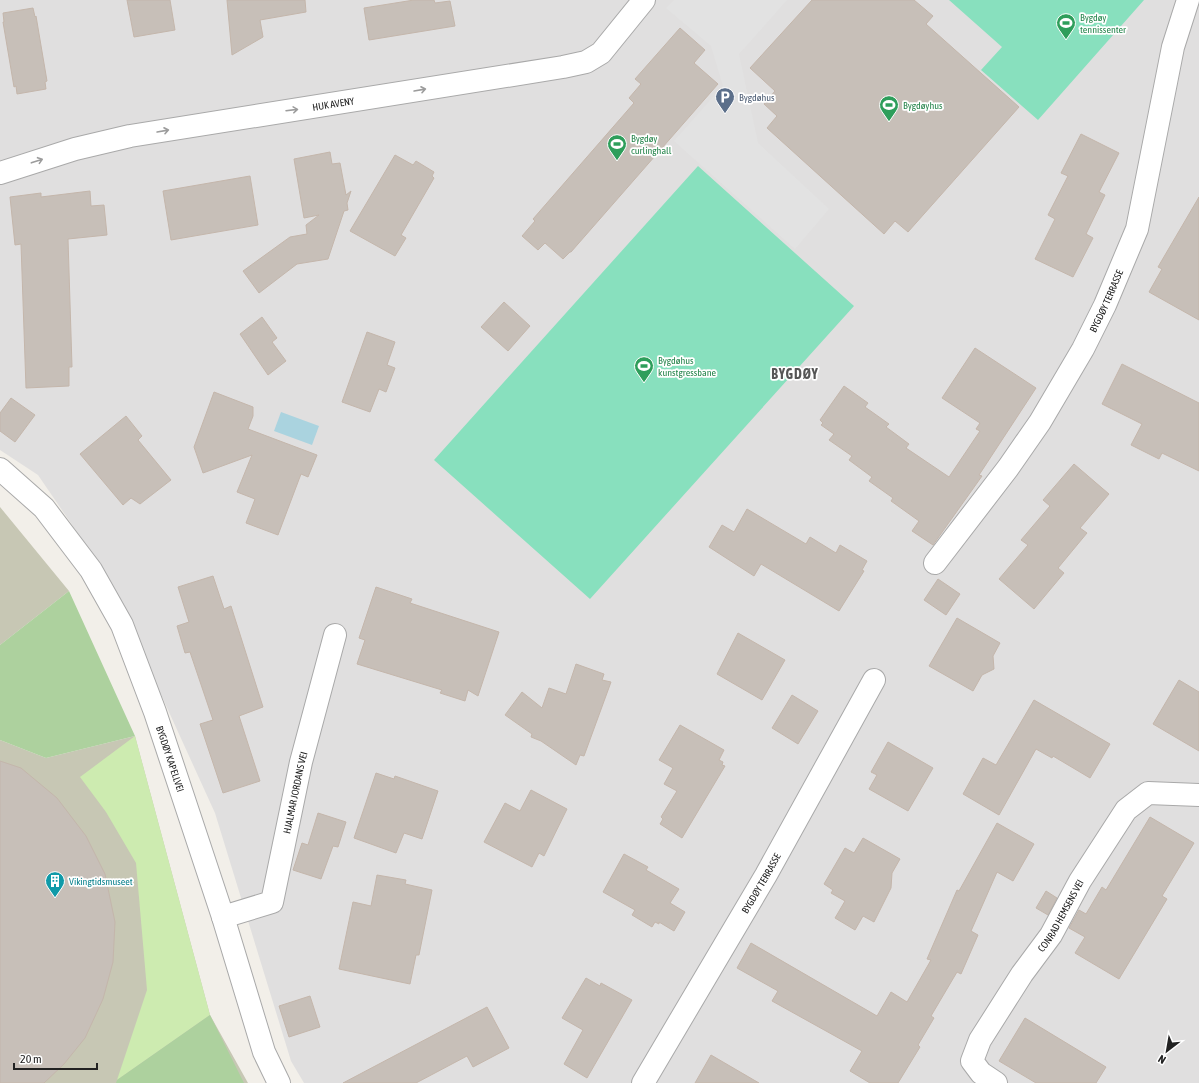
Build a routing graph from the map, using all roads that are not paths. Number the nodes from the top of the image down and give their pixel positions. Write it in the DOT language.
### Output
graph roads {
  1 [pos="644,0"];
  2 [pos="1188,0"];
  3 [pos="0,173"];
  4 [pos="0,469"];
  5 [pos="935,563"];
  6 [pos="335,634"];
  7 [pos="874,680"];
  8 [pos="1199,795"];
  9 [pos="223,917"];
  10 [pos="279,1083"];
  11 [pos="643,1083"];
  12 [pos="996,1083"];
  3 -- 1 [label="street, HUK AVENY, one-way"];
  2 -- 5 [label="street, BYGDØY TERRASSE"];
  4 -- 9 [label="street, BYGDØY KAPELLVEI"];
  6 -- 9 [label="street, HJALMAR JORDANS VEI"];
  7 -- 11 [label="street, BYGDØY TERRASSE"];
  8 -- 12 [label="street, CONRAD HEMSENS VEI"];
  9 -- 10 [label="street, BYGDØY KAPELLVEI"];
}
